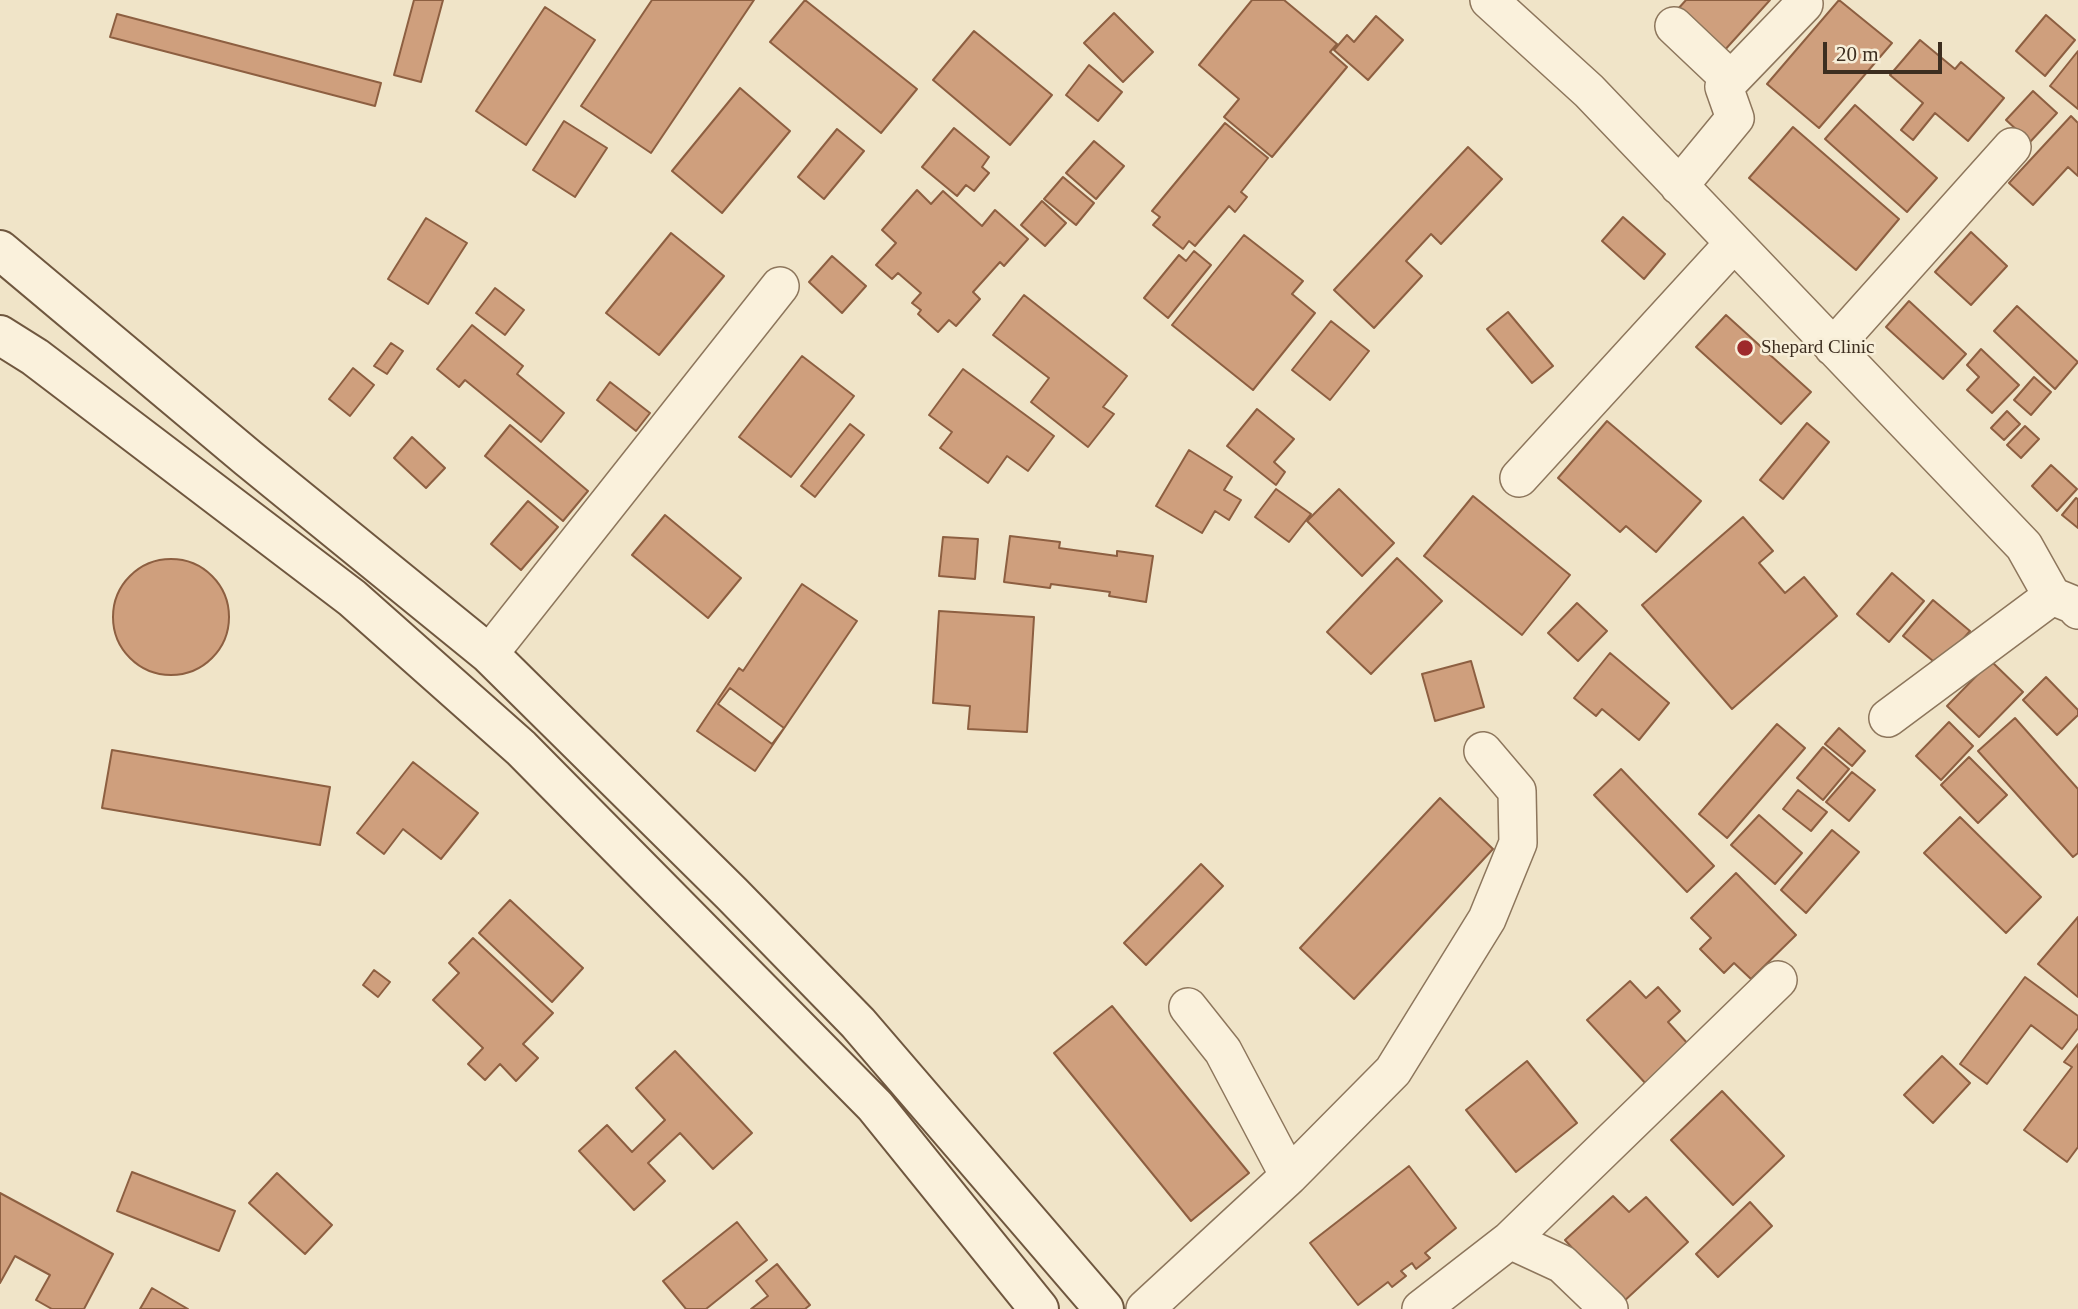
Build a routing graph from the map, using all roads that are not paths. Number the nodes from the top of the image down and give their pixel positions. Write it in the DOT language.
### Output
graph roads {
  1 [pos="1489,0"];
  2 [pos="1804,4"];
  3 [pos="1674,26"];
  4 [pos="1731,80"];
  5 [pos="2012,147"];
  6 [pos="1679,186"];
  7 [pos="1734,243"];
  8 [pos="0,250"];
  9 [pos="780,286"];
  10 [pos="0,335"];
  11 [pos="1833,347"];
  12 [pos="1518,478"];
  13 [pos="2071,603"];
  14 [pos="489,654"];
  15 [pos="1888,718"];
  16 [pos="1483,751"];
  17 [pos="1778,980"];
  18 [pos="1188,1007"];
  19 [pos="1289,1176"];
  20 [pos="1510,1240"];
  21 [pos="1039,1309"];
  22 [pos="1104,1309"];
  23 [pos="1145,1309"];
  24 [pos="1421,1309"];
  25 [pos="1609,1309"];
  1 -- 6 [label="street"];
  2 -- 4 [label="street"];
  3 -- 4 [label="street"];
  4 -- 6 [label="street"];
  5 -- 11 [label="street"];
  6 -- 7 [label="street"];
  7 -- 11 [label="street"];
  7 -- 12 [label="street"];
  8 -- 14 [label="main road"];
  9 -- 14 [label="street"];
  10 -- 21 [label="main road"];
  11 -- 13 [label="street"];
  13 -- 15 [label="street"];
  14 -- 22 [label="main road"];
  16 -- 19 [label="street"];
  17 -- 20 [label="street"];
  18 -- 19 [label="street"];
  19 -- 23 [label="street"];
  20 -- 24 [label="street"];
  20 -- 25 [label="street"];
}
